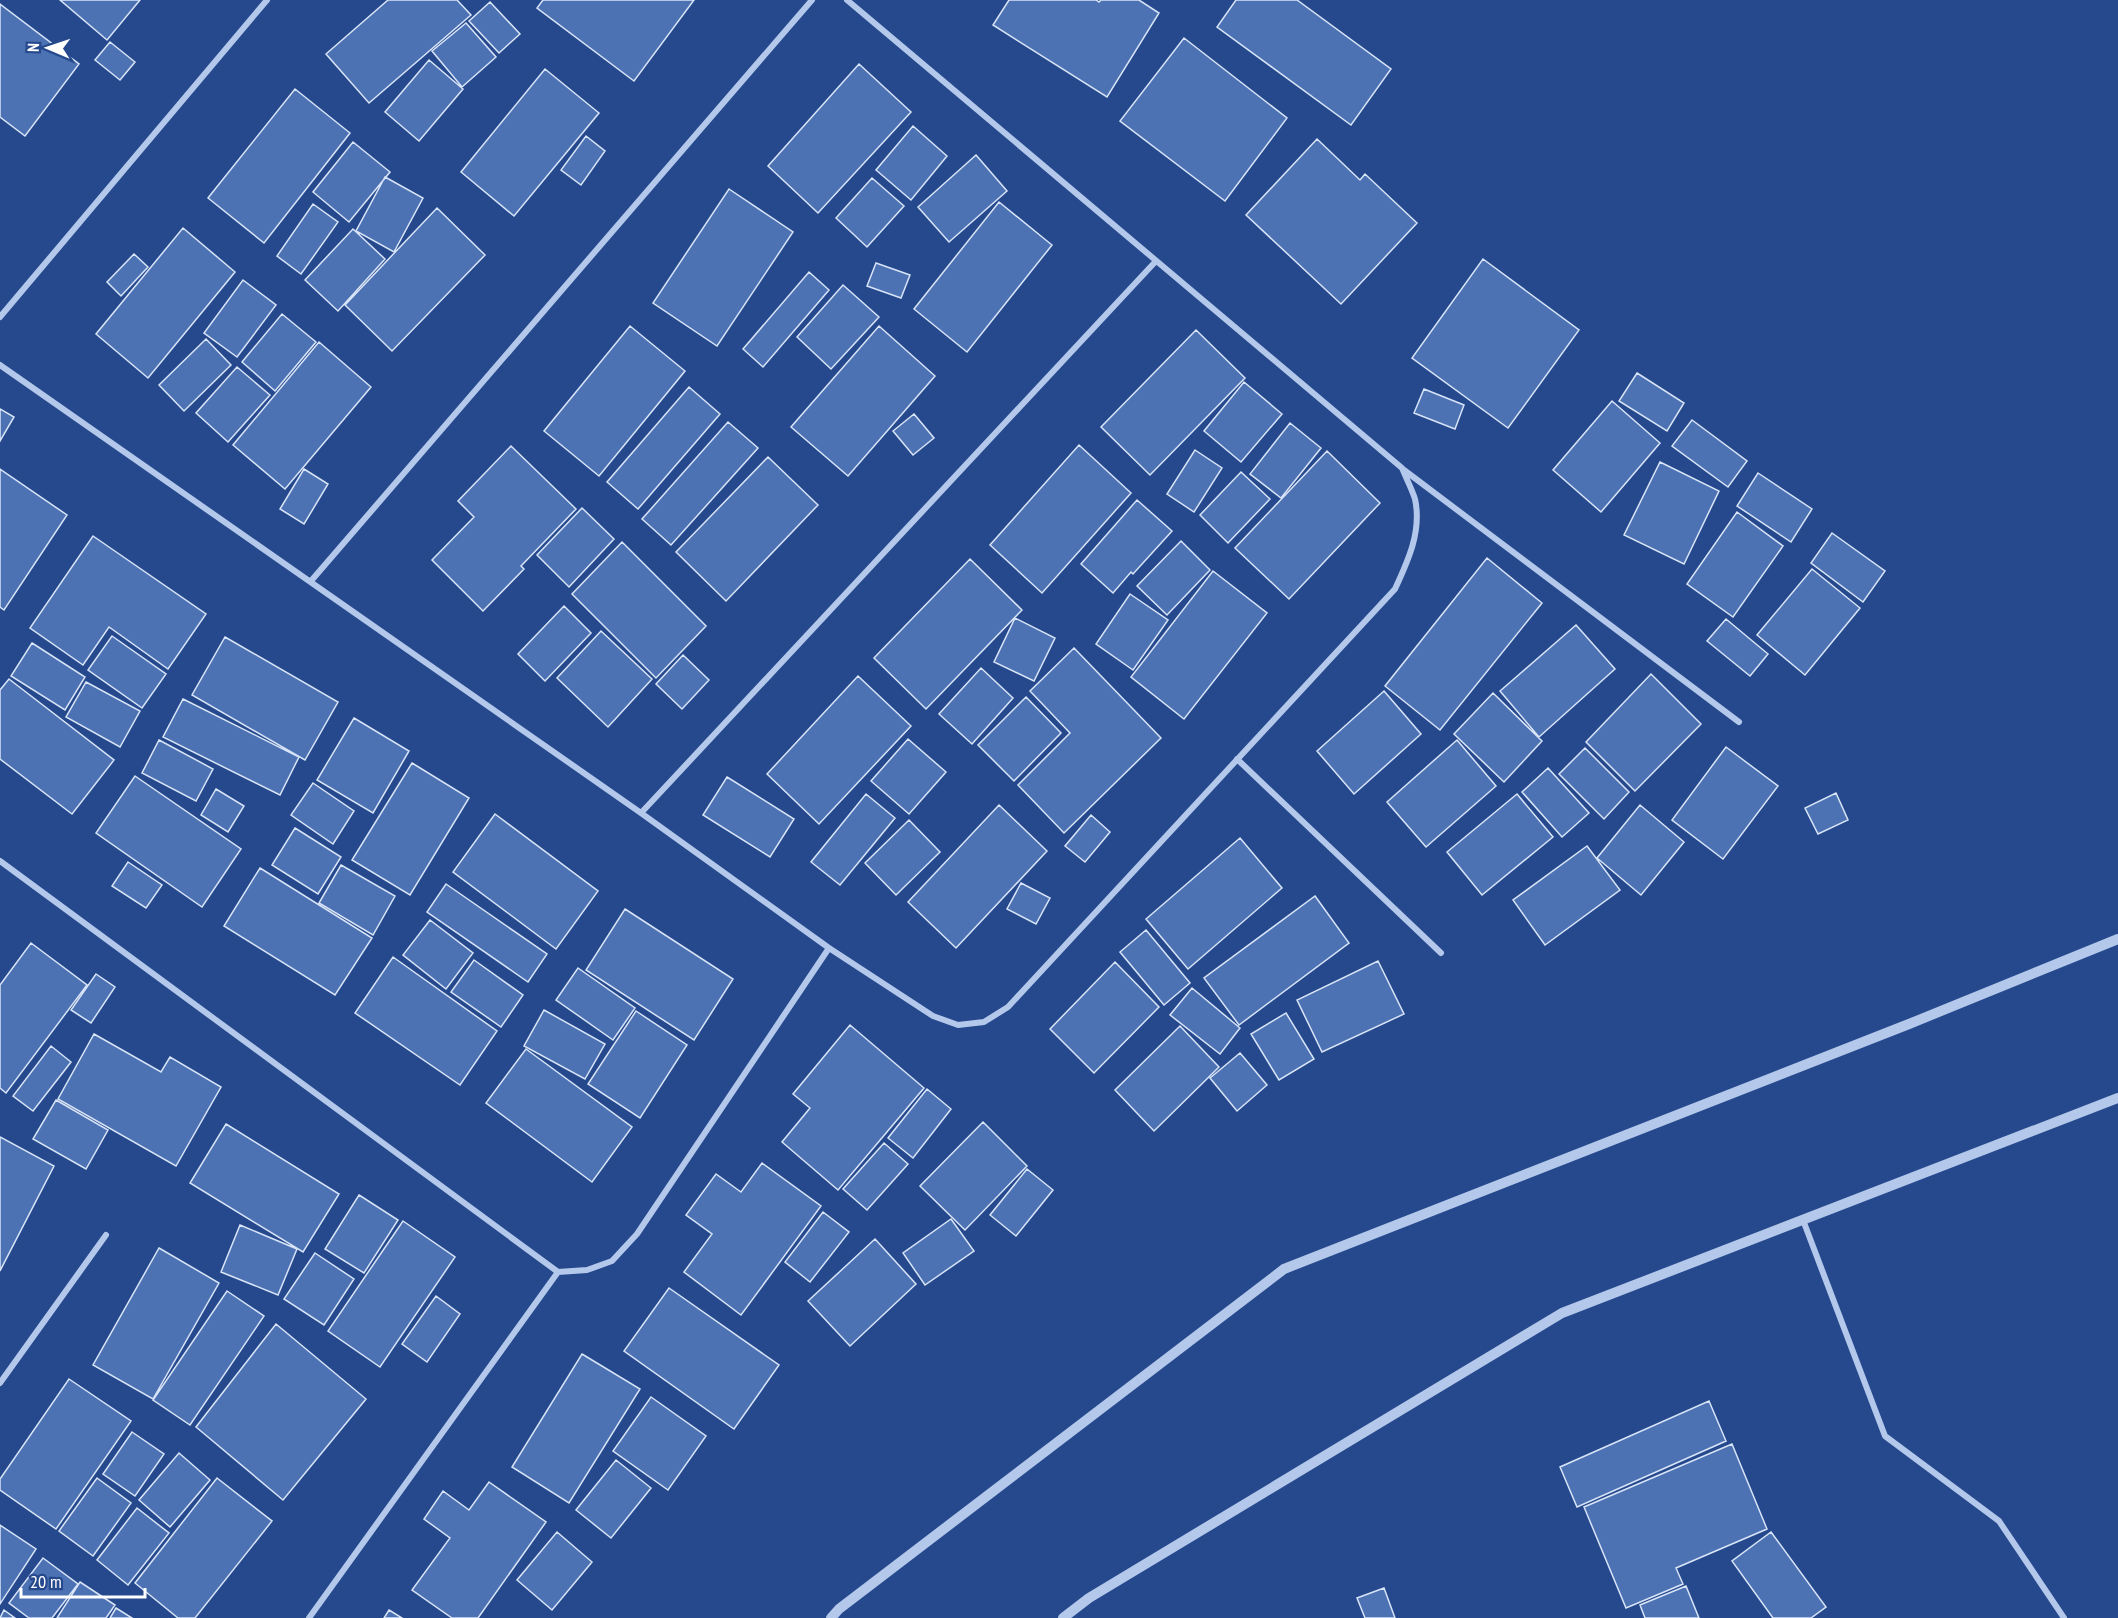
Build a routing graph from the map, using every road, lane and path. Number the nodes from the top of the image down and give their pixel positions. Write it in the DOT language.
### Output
graph roads {
  1 [pos="267,0"];
  2 [pos="812,0"];
  3 [pos="847,0"];
  4 [pos="1156,261"];
  5 [pos="0,317"];
  6 [pos="0,365"];
  7 [pos="1402,468"];
  8 [pos="311,581"];
  9 [pos="1739,722"];
  10 [pos="1238,759"];
  11 [pos="641,813"];
  12 [pos="0,862"];
  13 [pos="2118,939"];
  14 [pos="829,948"];
  15 [pos="1441,953"];
  16 [pos="2118,1098"];
  17 [pos="1803,1220"];
  18 [pos="106,1235"];
  19 [pos="558,1272"];
  20 [pos="0,1383"];
  21 [pos="309,1618"];
  22 [pos="831,1618"];
  23 [pos="1063,1618"];
  24 [pos="2064,1618"];
  1 -- 5 [label="street"];
  2 -- 8 [label="street"];
  3 -- 4 [label="street"];
  4 -- 7 [label="street"];
  4 -- 11 [label="street"];
  6 -- 8 [label="street"];
  7 -- 9 [label="street"];
  7 -- 10 [label="street"];
  8 -- 11 [label="street"];
  10 -- 14 [label="street"];
  10 -- 15 [label="street"];
  11 -- 14 [label="street"];
  12 -- 19 [label="street"];
  13 -- 22 [label="street"];
  14 -- 19 [label="street"];
  16 -- 17 [label="street"];
  17 -- 23 [label="street"];
  17 -- 24 [label="street"];
  18 -- 20 [label="street"];
  19 -- 21 [label="street"];
}
